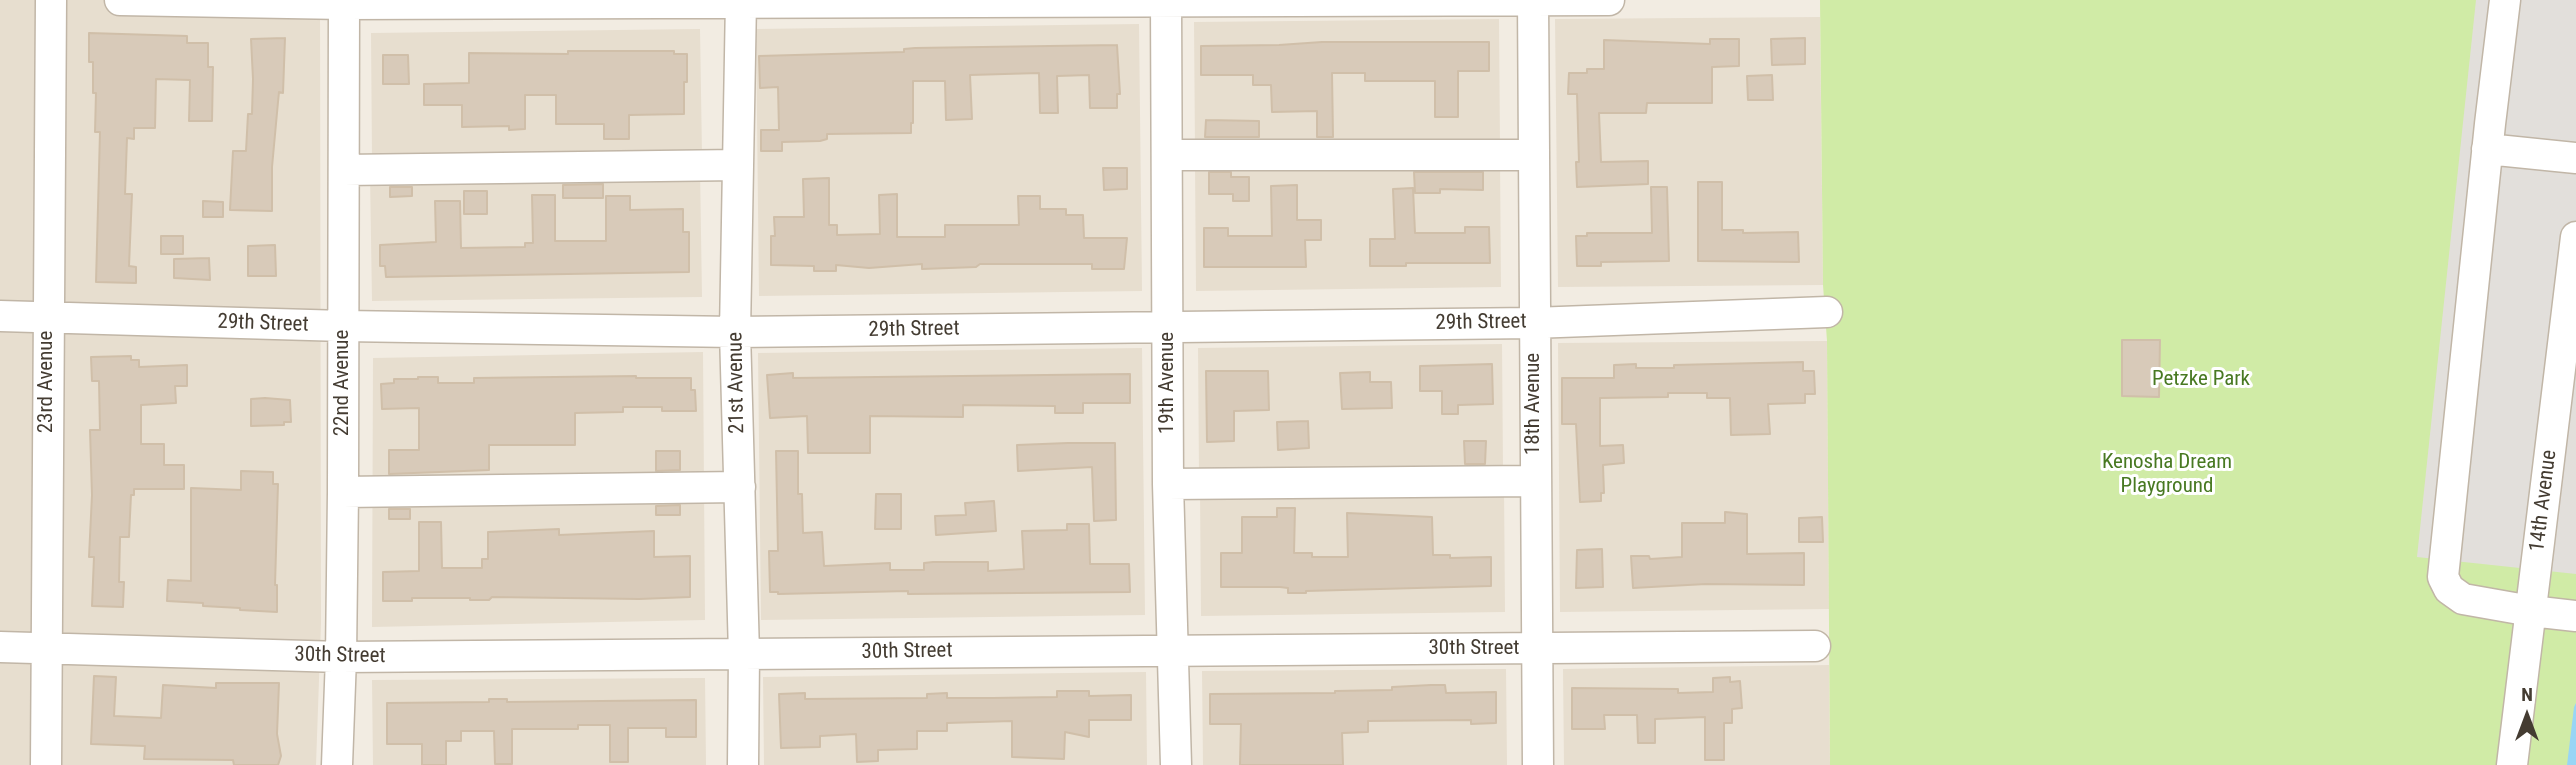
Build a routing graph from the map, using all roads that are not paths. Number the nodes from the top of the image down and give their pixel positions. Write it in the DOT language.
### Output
graph roads {
  1 [pos="51,0"];
  2 [pos="120,0"];
  3 [pos="1609,0"];
  4 [pos="2505,0"];
  5 [pos="1166,1"];
  6 [pos="1532,1"];
  7 [pos="344,2"];
  8 [pos="741,2"];
  9 [pos="2487,149"];
  10 [pos="1167,155"];
  11 [pos="1533,155"];
  12 [pos="2576,158"];
  13 [pos="738,165"];
  14 [pos="344,170"];
  15 [pos="2576,237"];
  16 [pos="1827,312"];
  17 [pos="0,316"];
  18 [pos="48,318"];
  19 [pos="1533,323"];
  20 [pos="344,326"];
  21 [pos="1168,326"];
  22 [pos="736,332"];
  23 [pos="1534,481"];
  24 [pos="1168,484"];
  25 [pos="740,487"];
  26 [pos="342,492"];
  27 [pos="2530,611"];
  28 [pos="2576,616"];
  29 [pos="1815,646"];
  30 [pos="0,647"];
  31 [pos="45,649"];
  32 [pos="1174,649"];
  33 [pos="1535,649"];
  34 [pos="744,654"];
  35 [pos="341,657"];
  36 [pos="46,765"];
  37 [pos="337,765"];
  38 [pos="743,765"];
  39 [pos="1176,765"];
  40 [pos="1538,765"];
  41 [pos="2512,765"];
  1 -- 18 [label="street, 23rd Avenue"];
  2 -- 7 [label="street"];
  3 -- 6 [label="street"];
  4 -- 9 [label="street"];
  5 -- 6 [label="street"];
  5 -- 8 [label="street"];
  5 -- 10 [label="street, 19th Avenue"];
  6 -- 11 [label="street, 18th Avenue"];
  7 -- 8 [label="street"];
  7 -- 14 [label="street, 22nd Avenue"];
  8 -- 13 [label="street, 21st Avenue"];
  9 -- 12 [label="street"];
  9 -- 27 [label="street"];
  10 -- 11 [label="street"];
  10 -- 21 [label="street, 19th Avenue"];
  11 -- 19 [label="street, 18th Avenue"];
  13 -- 14 [label="street"];
  13 -- 22 [label="street, 21st Avenue"];
  14 -- 20 [label="street, 22nd Avenue"];
  15 -- 27 [label="street, 14th Avenue"];
  16 -- 19 [label="street, 29th Street"];
  17 -- 18 [label="street, 29th Street"];
  18 -- 20 [label="street, 29th Street"];
  18 -- 31 [label="street, 23rd Avenue"];
  19 -- 21 [label="street, 29th Street"];
  19 -- 23 [label="street, 18th Avenue"];
  20 -- 22 [label="street, 29th Street"];
  20 -- 26 [label="street, 22nd Avenue"];
  21 -- 22 [label="street, 29th Street"];
  21 -- 24 [label="street, 19th Avenue"];
  22 -- 25 [label="street, 21st Avenue"];
  23 -- 24 [label="street"];
  23 -- 33 [label="street, 18th Avenue"];
  24 -- 32 [label="street, 19th Avenue"];
  25 -- 26 [label="street"];
  25 -- 34 [label="street, 21st Avenue"];
  26 -- 35 [label="street, 22nd Avenue"];
  27 -- 28 [label="street"];
  27 -- 41 [label="street, 14th Avenue"];
  29 -- 33 [label="street, 30th Street"];
  30 -- 31 [label="street, 30th Street"];
  31 -- 35 [label="street, 30th Street"];
  31 -- 36 [label="street, 23rd Avenue"];
  32 -- 33 [label="street, 30th Street"];
  32 -- 34 [label="street, 30th Street"];
  32 -- 39 [label="street, 19th Avenue"];
  33 -- 40 [label="street, 18th Avenue"];
  34 -- 35 [label="street, 30th Street"];
  34 -- 38 [label="street, 21st Avenue"];
  35 -- 37 [label="street, 22nd Avenue"];
}
